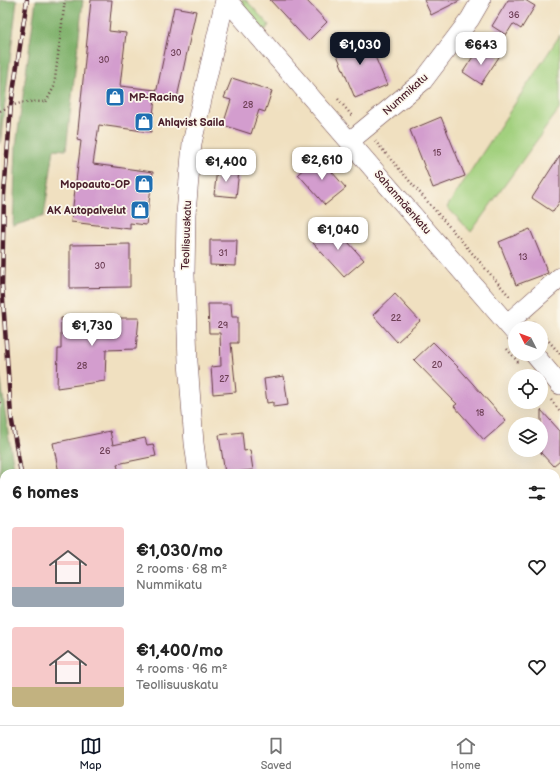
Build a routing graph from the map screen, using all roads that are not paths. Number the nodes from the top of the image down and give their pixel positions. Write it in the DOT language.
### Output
graph roads {
  1 [pos="226,0"];
  2 [pos="481,0"];
  3 [pos="350,141"];
  4 [pos="560,277"];
  5 [pos="515,321"];
  6 [pos="508,325"];
  7 [pos="540,361"];
  8 [pos="560,385"];
  9 [pos="197,469"];
  1 -- 3 [label="street, Sahanmäenkatu"];
  1 -- 9 [label="street, Teollisuuskatu"];
  2 -- 3 [label="street, Nummikatu"];
  3 -- 6 [label="street, Sahanmäenkatu"];
  4 -- 5 [label="street"];
  7 -- 8 [label="street"];
}
